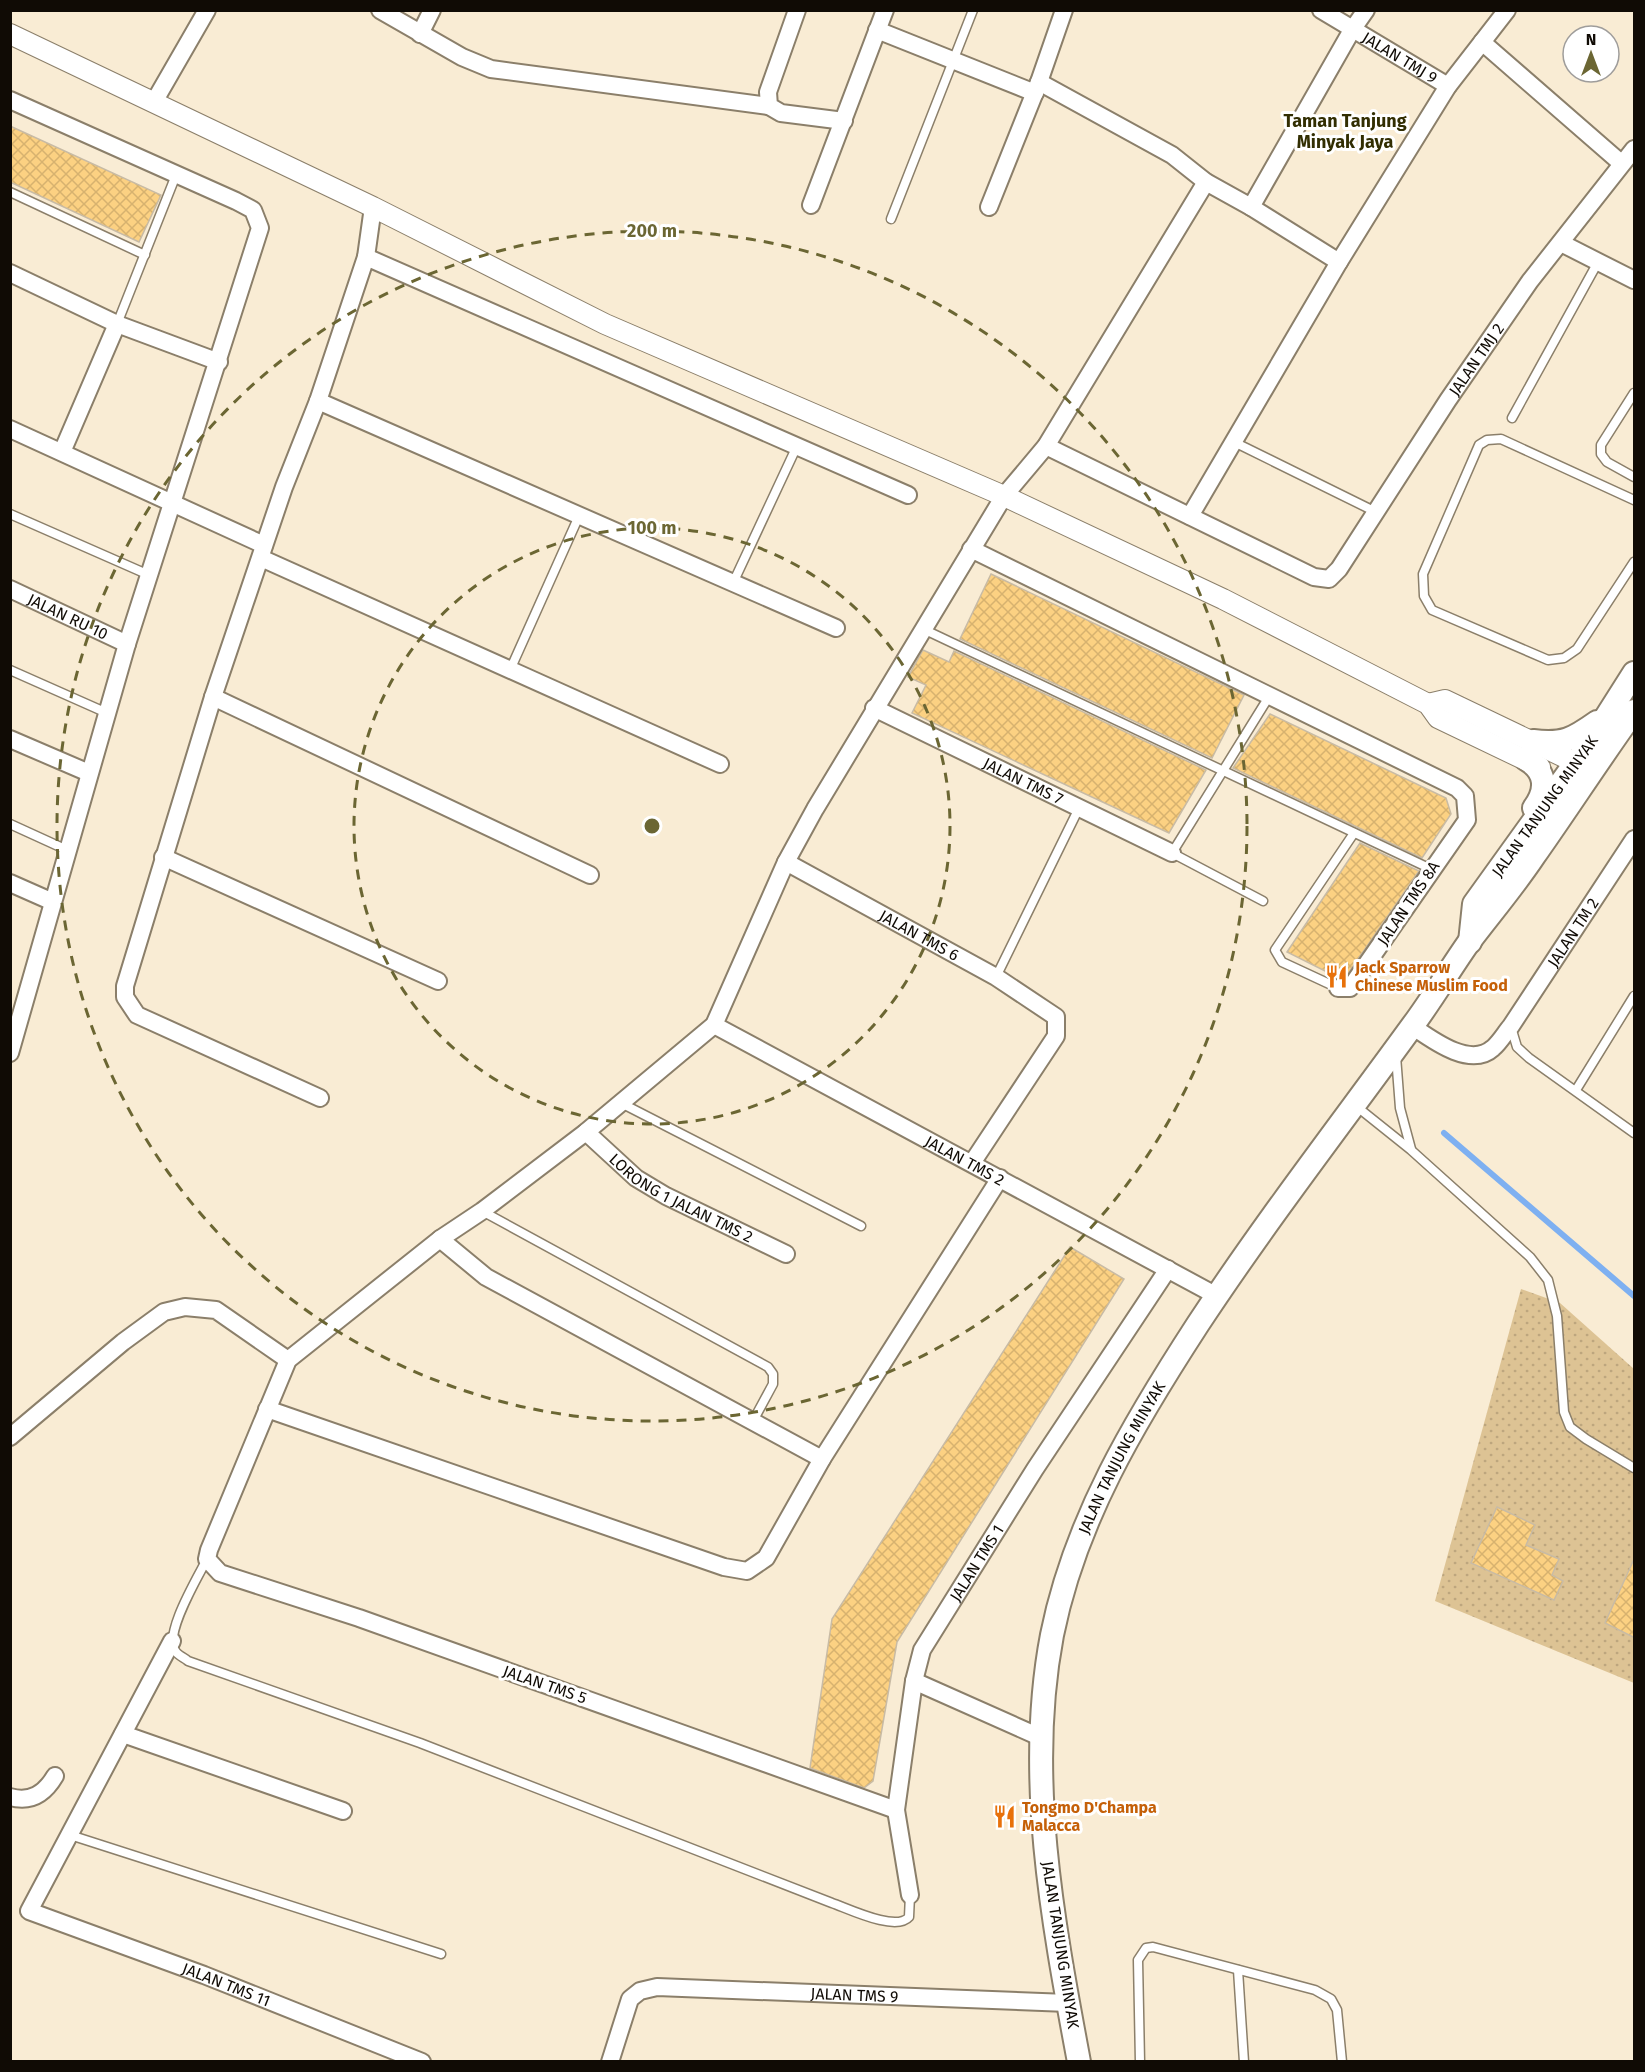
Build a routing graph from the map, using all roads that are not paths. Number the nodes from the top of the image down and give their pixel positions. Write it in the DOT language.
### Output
graph roads {
  1 [pos="207,10"];
  2 [pos="380,10"];
  3 [pos="432,10"];
  4 [pos="797,10"];
  5 [pos="885,10"];
  6 [pos="973,10"];
  7 [pos="1064,10"];
  8 [pos="1321,10"];
  9 [pos="1366,10"];
  10 [pos="1507,10"];
  11 [pos="877,30"];
  12 [pos="1352,30"];
  13 [pos="10,34"];
  14 [pos="420,34"];
  15 [pos="1482,42"];
  16 [pos="954,61"];
  17 [pos="1448,86"];
  18 [pos="1037,88"];
  19 [pos="10,99"];
  20 [pos="154,102"];
  21 [pos="769,106"];
  22 [pos="844,121"];
  23 [pos="1635,148"];
  24 [pos="1621,163"];
  25 [pos="176,175"];
  26 [pos="1206,182"];
  27 [pos="10,192"];
  28 [pos="811,205"];
  29 [pos="373,207"];
  30 [pos="989,207"];
  31 [pos="1251,207"];
  32 [pos="891,219"];
  33 [pos="1561,243"];
  34 [pos="145,255"];
  35 [pos="366,257"];
  36 [pos="1339,262"];
  37 [pos="1598,262"];
  38 [pos="10,273"];
  39 [pos="1635,280"];
  40 [pos="117,324"];
  41 [pos="219,362"];
  42 [pos="1635,393"];
  43 [pos="318,401"];
  44 [pos="1512,418"];
  45 [pos="10,429"];
  46 [pos="1234,442"];
  47 [pos="797,446"];
  48 [pos="1046,447"];
  49 [pos="62,452"];
  50 [pos="1635,477"];
  51 [pos="908,495"];
  52 [pos="1004,496"];
  53 [pos="1635,500"];
  54 [pos="178,506"];
  55 [pos="1376,512"];
  56 [pos="10,514"];
  57 [pos="579,516"];
  58 [pos="1190,516"];
  59 [pos="971,549"];
  60 [pos="263,552"];
  61 [pos="1635,562"];
  62 [pos="149,575"];
  63 [pos="734,583"];
  64 [pos="10,589"];
  65 [pos="836,628"];
  66 [pos="923,629"];
  67 [pos="127,644"];
  68 [pos="10,670"];
  69 [pos="510,670"];
  70 [pos="1635,673"];
  71 [pos="1270,695"];
  72 [pos="213,697"];
  73 [pos="874,708"];
  74 [pos="1635,711"];
  75 [pos="107,713"];
  76 [pos="1606,716"];
  77 [pos="10,739"];
  78 [pos="1529,750"];
  79 [pos="720,764"];
  80 [pos="1223,772"];
  81 [pos="89,773"];
  82 [pos="1578,776"];
  83 [pos="1079,808"];
  84 [pos="10,824"];
  85 [pos="1354,833"];
  86 [pos="1635,839"];
  87 [pos="67,850"];
  88 [pos="1172,854"];
  89 [pos="1510,854"];
  90 [pos="163,857"];
  91 [pos="786,862"];
  92 [pos="1628,864"];
  93 [pos="1431,869"];
  94 [pos="590,875"];
  95 [pos="10,883"];
  96 [pos="1263,901"];
  97 [pos="53,902"];
  98 [pos="1470,942"];
  99 [pos="996,977"];
  100 [pos="438,981"];
  101 [pos="1338,988"];
  102 [pos="1635,996"];
  103 [pos="714,1025"];
  104 [pos="1412,1026"];
  105 [pos="1511,1026"];
  106 [pos="1395,1047"];
  107 [pos="10,1053"];
  108 [pos="1576,1090"];
  109 [pos="320,1098"];
  110 [pos="621,1103"];
  111 [pos="1353,1104"];
  112 [pos="586,1131"];
  113 [pos="1635,1133"];
  114 [pos="1411,1150"];
  115 [pos="972,1163"];
  116 [pos="1000,1178"];
  117 [pos="482,1211"];
  118 [pos="861,1226"];
  119 [pos="440,1239"];
  120 [pos="786,1254"];
  121 [pos="1168,1269"];
  122 [pos="1217,1296"];
  123 [pos="288,1360"];
  124 [pos="267,1409"];
  125 [pos="753,1421"];
  126 [pos="10,1437"];
  127 [pos="822,1459"];
  128 [pos="1635,1468"];
  129 [pos="208,1555"];
  130 [pos="172,1641"];
  131 [pos="914,1681"];
  132 [pos="123,1734"];
  133 [pos="1042,1738"];
  134 [pos="55,1776"];
  135 [pos="10,1797"];
  136 [pos="896,1810"];
  137 [pos="343,1811"];
  138 [pos="69,1835"];
  139 [pos="910,1895"];
  140 [pos="441,1954"];
  141 [pos="1238,1970"];
  142 [pos="1068,2003"];
  143 [pos="422,2061"];
  144 [pos="610,2061"];
  145 [pos="1079,2061"];
  146 [pos="1140,2061"];
  147 [pos="1244,2061"];
  148 [pos="1342,2061"];
  1 -- 20 [label="street"];
  2 -- 14 [label="street"];
  3 -- 14 [label="street"];
  4 -- 21 [label="street"];
  5 -- 11 [label="street"];
  6 -- 16 [label="lane"];
  7 -- 18 [label="street"];
  8 -- 12 [label="street, JALAN TMJ 9"];
  9 -- 12 [label="street"];
  10 -- 15 [label="street"];
  11 -- 16 [label="street"];
  11 -- 22 [label="street"];
  12 -- 17 [label="street, JALAN TMJ 9"];
  12 -- 31 [label="street"];
  13 -- 20 [label="street"];
  14 -- 21 [label="street"];
  15 -- 17 [label="street"];
  15 -- 24 [label="street"];
  16 -- 18 [label="street"];
  16 -- 32 [label="lane"];
  17 -- 36 [label="street"];
  18 -- 26 [label="street"];
  18 -- 30 [label="street"];
  19 -- 25 [label="street"];
  20 -- 29 [label="street"];
  21 -- 22 [label="street"];
  22 -- 28 [label="street"];
  23 -- 24 [label="street, JALAN TMJ 2"];
  24 -- 33 [label="street, JALAN TMJ 2"];
  25 -- 34 [label="lane"];
  25 -- 41 [label="street"];
  26 -- 31 [label="street"];
  26 -- 48 [label="street"];
  27 -- 34 [label="lane"];
  29 -- 35 [label="street"];
  29 -- 52 [label="street"];
  31 -- 36 [label="street"];
  33 -- 37 [label="street"];
  33 -- 55 [label="street, JALAN TMJ 2"];
  34 -- 40 [label="lane"];
  35 -- 43 [label="street"];
  35 -- 47 [label="street"];
  36 -- 46 [label="street"];
  37 -- 39 [label="street"];
  37 -- 44 [label="lane"];
  38 -- 40 [label="street"];
  40 -- 41 [label="street"];
  40 -- 49 [label="street"];
  41 -- 54 [label="street"];
  42 -- 50 [label="lane"];
  43 -- 57 [label="street"];
  43 -- 60 [label="street"];
  45 -- 49 [label="street"];
  46 -- 55 [label="lane"];
  46 -- 58 [label="street"];
  47 -- 51 [label="street"];
  47 -- 63 [label="lane"];
  48 -- 52 [label="street"];
  48 -- 58 [label="street"];
  49 -- 54 [label="street"];
  52 -- 59 [label="street"];
  52 -- 78 [label="street"];
  53 -- 61 [label="lane"];
  54 -- 60 [label="street"];
  54 -- 62 [label="street"];
  55 -- 58 [label="street, JALAN TMJ 2"];
  56 -- 62 [label="lane"];
  57 -- 63 [label="street"];
  57 -- 69 [label="lane"];
  59 -- 66 [label="street"];
  59 -- 71 [label="street"];
  60 -- 69 [label="street"];
  60 -- 72 [label="street"];
  62 -- 67 [label="street"];
  63 -- 65 [label="street"];
  64 -- 67 [label="street, JALAN RU 10"];
  66 -- 73 [label="street"];
  66 -- 80 [label="lane"];
  67 -- 75 [label="street"];
  68 -- 75 [label="lane"];
  69 -- 79 [label="street"];
  70 -- 76 [label="main road, JALAN TANJUNG MINYAK"];
  71 -- 80 [label="lane"];
  71 -- 93 [label="street, JALAN TMS 8A"];
  72 -- 90 [label="street"];
  72 -- 94 [label="street"];
  73 -- 83 [label="street, JALAN TMS 7"];
  73 -- 91 [label="street"];
  74 -- 82 [label="main road, JALAN TANJUNG MINYAK"];
  75 -- 81 [label="street"];
  76 -- 78 [label="main road"];
  76 -- 82 [label="main road, JALAN TANJUNG MINYAK"];
  77 -- 81 [label="street"];
  78 -- 82 [label="street"];
  78 -- 89 [label="main road"];
  80 -- 85 [label="lane"];
  80 -- 88 [label="lane"];
  81 -- 87 [label="street"];
  82 -- 89 [label="main road, JALAN TANJUNG MINYAK"];
  82 -- 98 [label="main road, JALAN TANJUNG MINYAK"];
  83 -- 88 [label="street, JALAN TMS 7"];
  83 -- 99 [label="lane"];
  84 -- 87 [label="lane"];
  85 -- 93 [label="lane"];
  85 -- 101 [label="lane"];
  86 -- 92 [label="street, JALAN TM 2"];
  87 -- 97 [label="street"];
  88 -- 96 [label="lane"];
  89 -- 98 [label="main road, JALAN TANJUNG MINYAK"];
  90 -- 100 [label="street"];
  90 -- 109 [label="street"];
  91 -- 99 [label="street, JALAN TMS 6"];
  91 -- 103 [label="street"];
  92 -- 105 [label="street, JALAN TM 2"];
  93 -- 101 [label="street, JALAN TMS 8A"];
  95 -- 97 [label="street"];
  97 -- 107 [label="street"];
  98 -- 104 [label="main road, JALAN TANJUNG MINYAK"];
  99 -- 115 [label="street, JALAN TMS 6"];
  102 -- 108 [label="lane"];
  103 -- 110 [label="street"];
  103 -- 115 [label="street, JALAN TMS 2"];
  104 -- 105 [label="street, JALAN TM 2"];
  104 -- 106 [label="main road, JALAN TANJUNG MINYAK"];
  105 -- 108 [label="lane"];
  106 -- 111 [label="main road, JALAN TANJUNG MINYAK"];
  106 -- 114 [label="lane"];
  108 -- 113 [label="lane"];
  110 -- 112 [label="street"];
  110 -- 118 [label="lane"];
  111 -- 114 [label="lane"];
  111 -- 122 [label="main road, JALAN TANJUNG MINYAK"];
  112 -- 117 [label="street"];
  112 -- 120 [label="street, LORONG 1 JALAN TMS 2"];
  114 -- 128 [label="lane"];
  115 -- 116 [label="street, JALAN TMS 2"];
  116 -- 121 [label="street, JALAN TMS 2"];
  116 -- 127 [label="street"];
  117 -- 119 [label="street"];
  117 -- 125 [label="lane"];
  119 -- 123 [label="street"];
  119 -- 125 [label="street"];
  121 -- 122 [label="street, JALAN TMS 2"];
  121 -- 131 [label="street, JALAN TMS 1"];
  122 -- 133 [label="main road, JALAN TANJUNG MINYAK"];
  123 -- 124 [label="street"];
  123 -- 126 [label="street"];
  124 -- 127 [label="street"];
  124 -- 129 [label="street"];
  125 -- 127 [label="street"];
  129 -- 130 [label="lane"];
  129 -- 136 [label="street, JALAN TMS 5"];
  130 -- 132 [label="street"];
  130 -- 139 [label="lane"];
  131 -- 133 [label="street"];
  131 -- 136 [label="street, JALAN TMS 1"];
  132 -- 137 [label="street"];
  132 -- 138 [label="street"];
  133 -- 142 [label="main road, JALAN TANJUNG MINYAK"];
  134 -- 135 [label="street"];
  136 -- 139 [label="street, JALAN TMS 1"];
  138 -- 140 [label="lane"];
  138 -- 143 [label="street, JALAN TMS 11"];
  141 -- 146 [label="lane"];
  141 -- 147 [label="lane"];
  141 -- 148 [label="lane"];
  142 -- 144 [label="street, JALAN TMS 9"];
  142 -- 145 [label="main road, JALAN TANJUNG MINYAK"];
}
